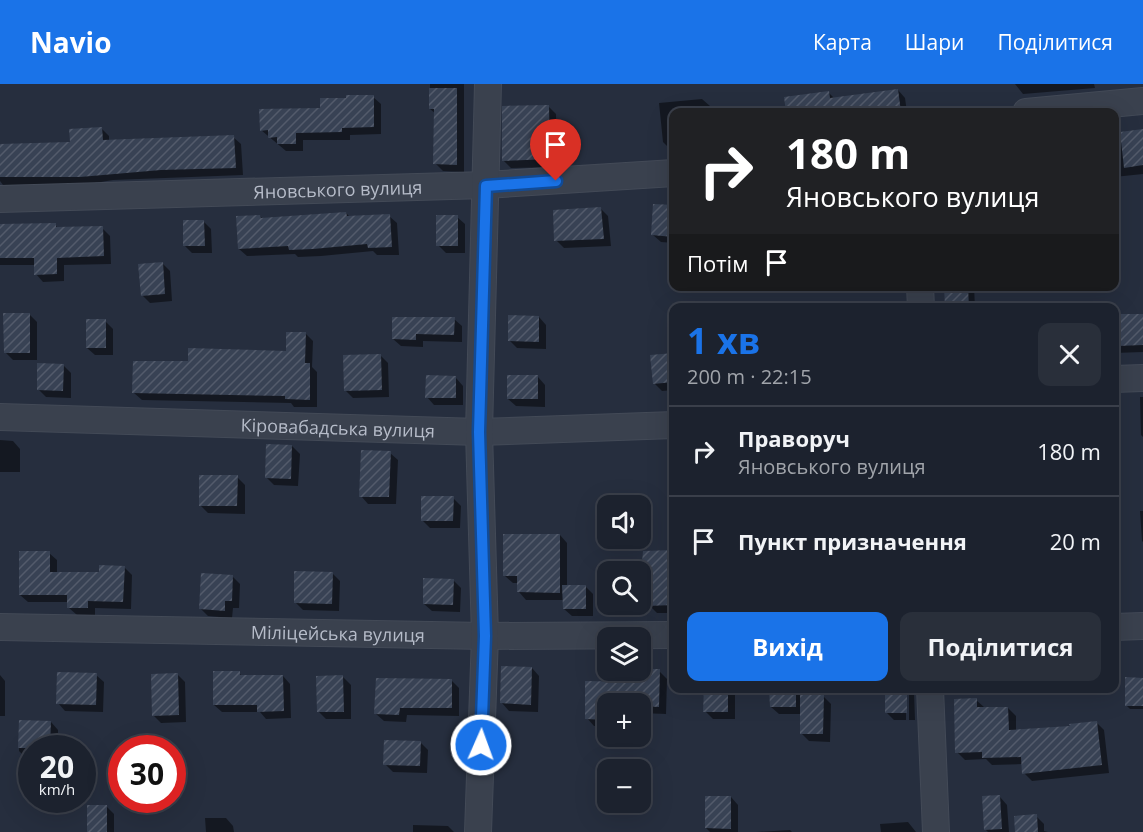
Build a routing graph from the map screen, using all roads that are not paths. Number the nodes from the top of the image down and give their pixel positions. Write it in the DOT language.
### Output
graph roads {
  1 [pos="488,84"];
  2 [pos="1143,101"];
  3 [pos="1069,108"];
  4 [pos="669,173"];
  5 [pos="486,186"];
  6 [pos="0,199"];
  7 [pos="1143,378"];
  8 [pos="1119,379"];
  9 [pos="0,417"];
  10 [pos="669,424"];
  11 [pos="479,432"];
  12 [pos="1143,626"];
  13 [pos="0,627"];
  14 [pos="1119,627"];
  15 [pos="669,635"];
  16 [pos="485,636"];
  17 [pos="930,693"];
  18 [pos="478,832"];
  19 [pos="936,832"];
  1 -- 5 [label="street"];
  2 -- 3 [label="street"];
  4 -- 5 [label="street, Яновського вулиця"];
  5 -- 6 [label="street, Яновського вулиця"];
  5 -- 11 [label="street"];
  7 -- 8 [label="street"];
  9 -- 11 [label="street, Кіровабадська вулиця"];
  10 -- 11 [label="street, Кіровабадська вулиця"];
  11 -- 16 [label="street"];
  12 -- 14 [label="street"];
  13 -- 16 [label="street, Міліцейська вулиця"];
  15 -- 16 [label="street, Міліцейська вулиця"];
  16 -- 18 [label="street"];
  17 -- 19 [label="street"];
}
